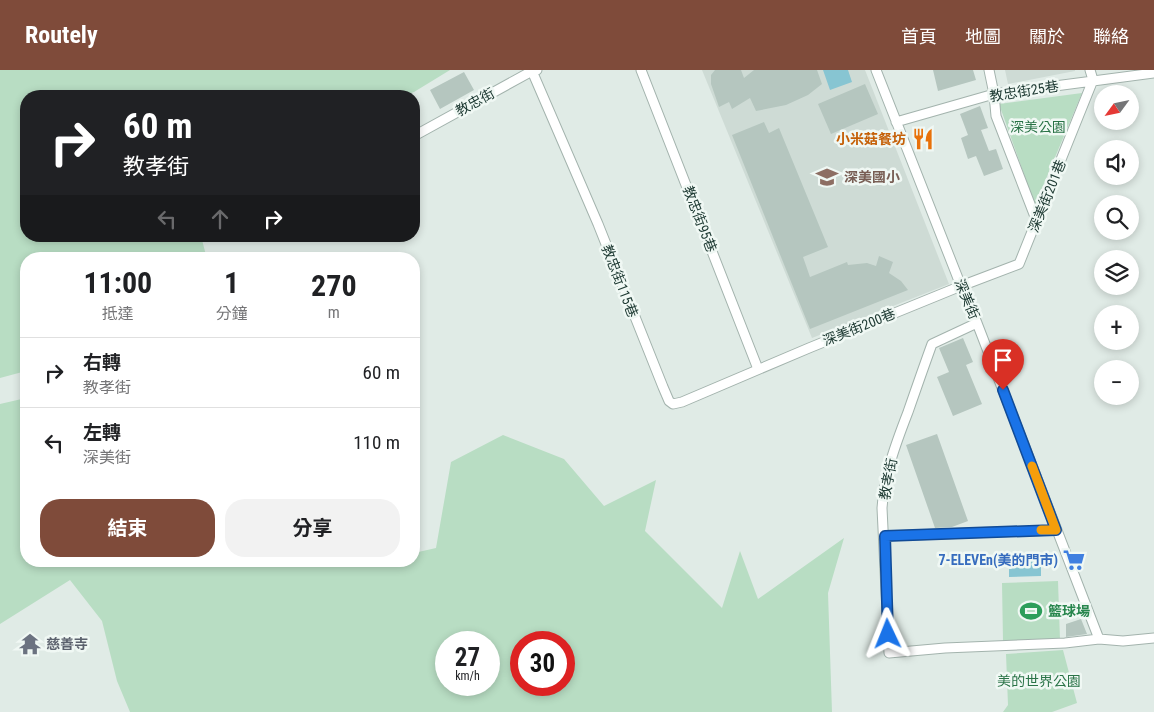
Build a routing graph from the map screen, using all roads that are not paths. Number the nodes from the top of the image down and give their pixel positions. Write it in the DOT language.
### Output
graph roads {
  1 [pos="641,70"];
  2 [pos="876,70"];
  3 [pos="989,70"];
  4 [pos="1090,70"];
  5 [pos="535,71"];
  6 [pos="1154,73"];
  7 [pos="1093,80"];
  8 [pos="994,94"];
  9 [pos="896,122"];
  10 [pos="420,133"];
  11 [pos="1037,222"];
  12 [pos="961,286"];
  13 [pos="977,322"];
  14 [pos="758,369"];
  15 [pos="1056,530"];
  16 [pos="885,536"];
  17 [pos="1154,638"];
  18 [pos="1099,639"];
  1 -- 14 [label="street, 教忠街95巷"];
  2 -- 9 [label="street, 深美街"];
  3 -- 8 [label="street"];
  4 -- 7 [label="street"];
  5 -- 10 [label="street, 教忠街"];
  5 -- 14 [label="street, 教忠街115巷"];
  6 -- 7 [label="street, 教忠街25巷"];
  7 -- 8 [label="street, 教忠街25巷"];
  7 -- 11 [label="street, 深美街201巷"];
  8 -- 9 [label="street, 教忠街25巷"];
  8 -- 11 [label="street"];
  9 -- 12 [label="street, 深美街"];
  11 -- 12 [label="street, 深美街201巷"];
  12 -- 13 [label="street, 深美街"];
  12 -- 14 [label="street, 深美街200巷"];
  13 -- 15 [label="street, 深美街"];
  13 -- 16 [label="street, 教孝街"];
  15 -- 16 [label="street"];
  15 -- 18 [label="street"];
  16 -- 18 [label="street, 教孝街"];
  17 -- 18 [label="street"];
}
